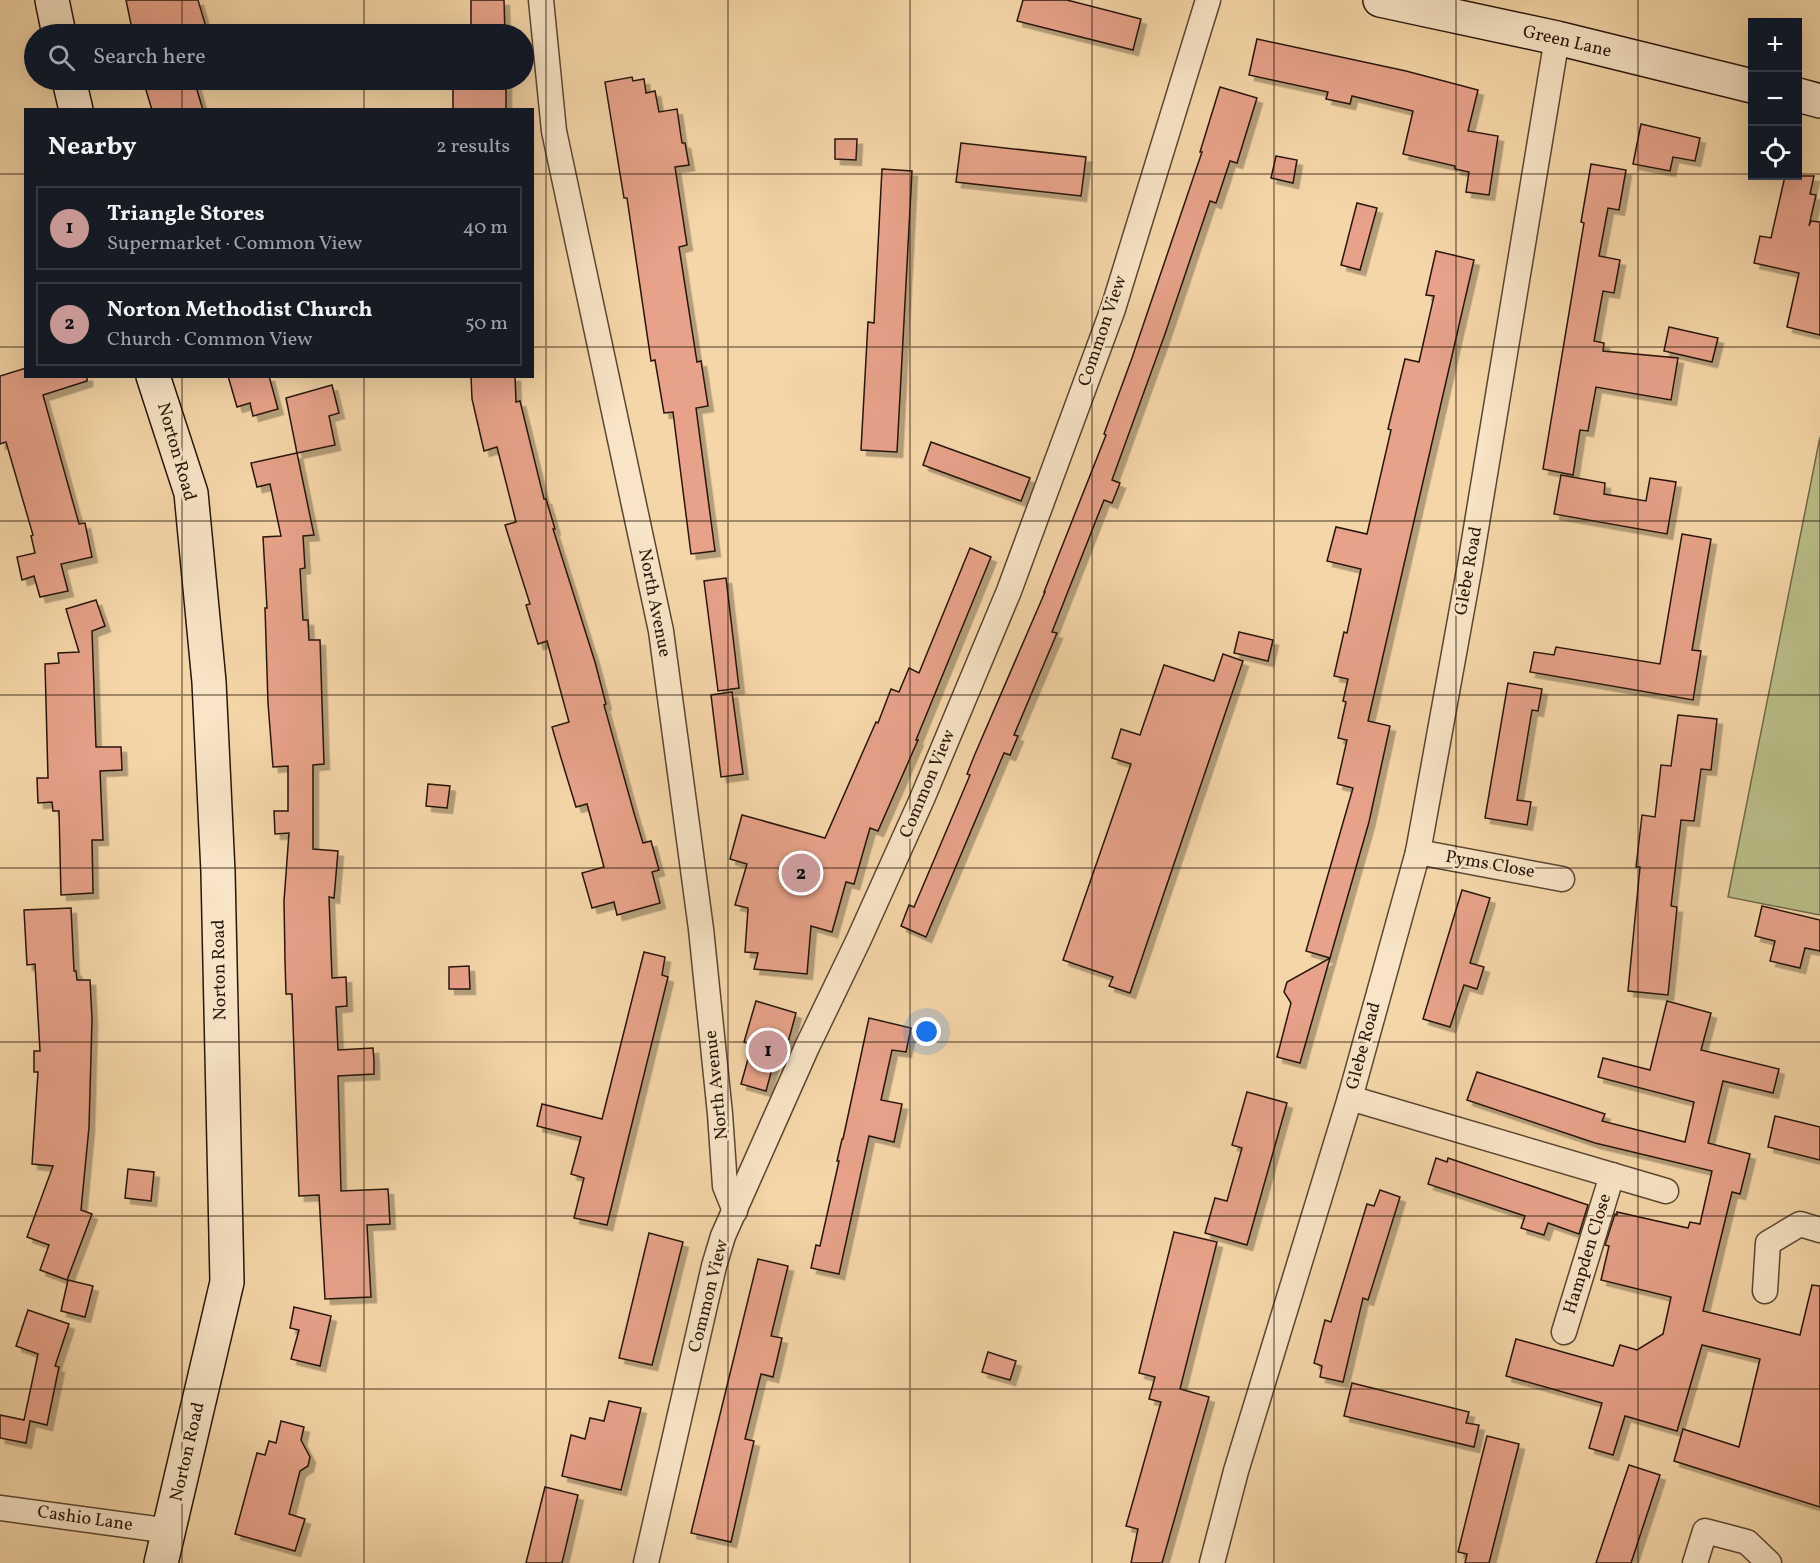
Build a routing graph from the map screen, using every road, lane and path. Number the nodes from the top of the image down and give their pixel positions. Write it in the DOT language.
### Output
graph roads {
  1 [pos="52,0"];
  2 [pos="541,0"];
  3 [pos="1208,0"];
  4 [pos="1380,0"];
  5 [pos="57,24"];
  6 [pos="1557,38"];
  7 [pos="1748,85"];
  8 [pos="71,90"];
  9 [pos="1802,96"];
  10 [pos="1820,101"];
  11 [pos="76,108"];
  12 [pos="154,378"];
  13 [pos="1418,852"];
  14 [pos="1562,879"];
  15 [pos="1350,1098"];
  16 [pos="1612,1175"];
  17 [pos="1666,1191"];
  18 [pos="735,1211"];
  19 [pos="1820,1230"];
  20 [pos="1765,1291"];
  21 [pos="1564,1332"];
  22 [pos="0,1508"];
  23 [pos="170,1531"];
  24 [pos="161,1563"];
  25 [pos="646,1563"];
  26 [pos="1212,1563"];
  27 [pos="1695,1563"];
  28 [pos="1768,1563"];
  1 -- 5 [label="street"];
  2 -- 18 [label="street, North Avenue"];
  3 -- 18 [label="street, Common View"];
  4 -- 6 [label="street, Green Lane"];
  6 -- 7 [label="street, Green Lane"];
  6 -- 13 [label="street, Glebe Road"];
  8 -- 11 [label="street"];
  9 -- 10 [label="street"];
  12 -- 23 [label="street, Norton Road"];
  13 -- 14 [label="street, Pyms Close"];
  13 -- 15 [label="street, Glebe Road"];
  15 -- 16 [label="street, Glebe Road"];
  15 -- 26 [label="street, Glebe Road"];
  16 -- 17 [label="street, Glebe Road"];
  16 -- 21 [label="street, Hampden Close"];
  18 -- 25 [label="street, Common View"];
  19 -- 20 [label="street"];
  22 -- 23 [label="street, Cashio Lane"];
  23 -- 24 [label="street, Norton Road"];
  27 -- 28 [label="street"];
}
